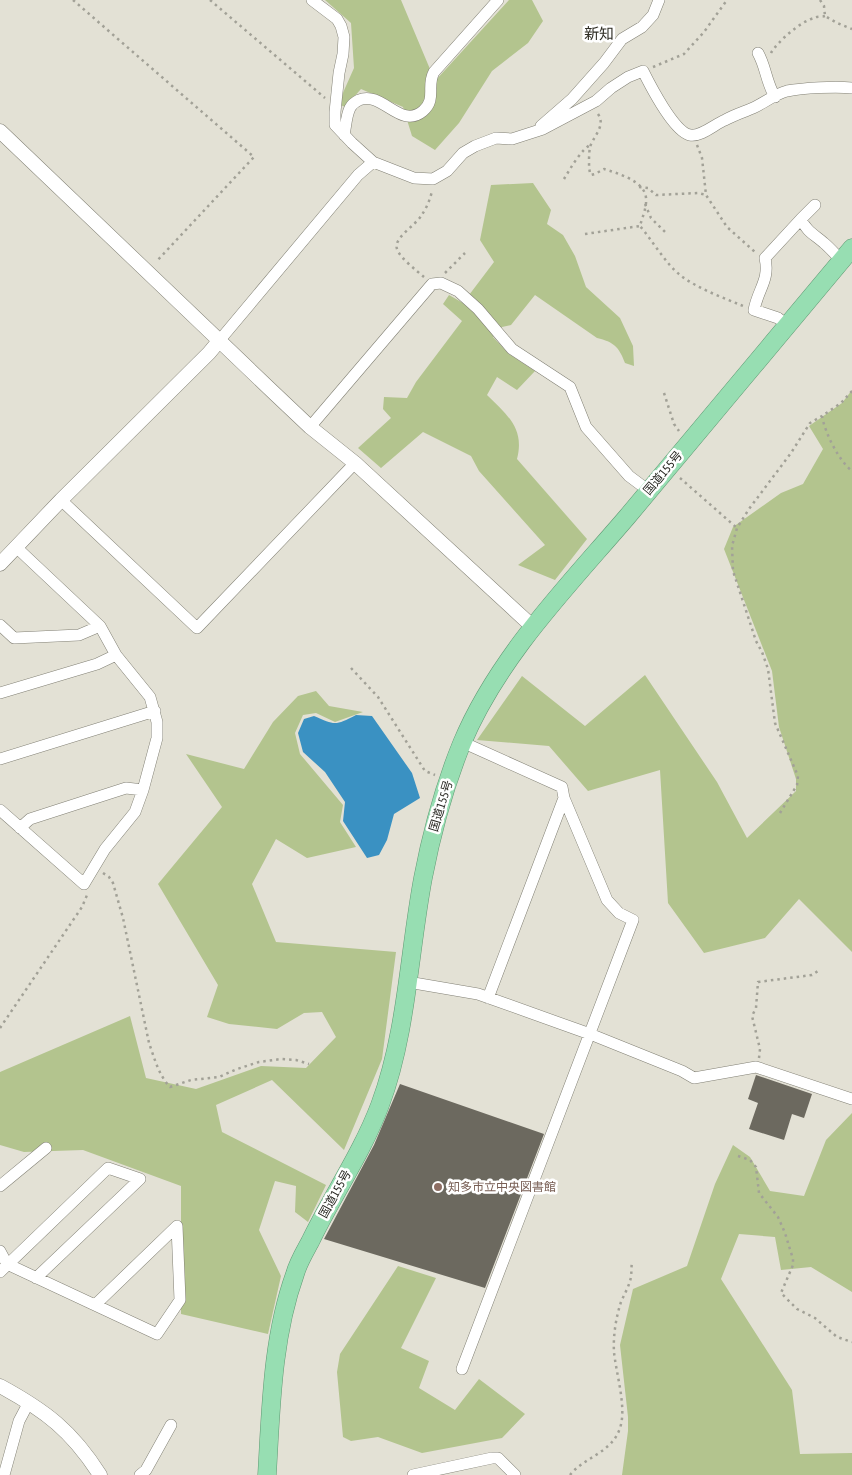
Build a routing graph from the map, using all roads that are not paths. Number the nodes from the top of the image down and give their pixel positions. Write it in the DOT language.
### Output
graph roads {
  1 [pos="312,0"];
  2 [pos="498,0"];
  3 [pos="660,0"];
  4 [pos="758,53"];
  5 [pos="852,88"];
  6 [pos="775,97"];
  7 [pos="0,131"];
  8 [pos="536,131"];
  9 [pos="344,135"];
  10 [pos="373,162"];
  11 [pos="815,205"];
  12 [pos="801,219"];
  13 [pos="847,254"];
  14 [pos="788,325"];
  15 [pos="219,341"];
  16 [pos="310,427"];
  17 [pos="355,464"];
  18 [pos="649,491"];
  19 [pos="61,500"];
  20 [pos="16,547"];
  21 [pos="0,564"];
  22 [pos="0,625"];
  23 [pos="100,626"];
  24 [pos="533,627"];
  25 [pos="116,655"];
  26 [pos="0,693"];
  27 [pos="155,711"];
  28 [pos="462,742"];
  29 [pos="0,759"];
  30 [pos="144,790"];
  31 [pos="564,798"];
  32 [pos="0,810"];
  33 [pos="20,828"];
  34 [pos="408,982"];
  35 [pos="488,998"];
  36 [pos="590,1034"];
  37 [pos="852,1098"];
  38 [pos="46,1148"];
  39 [pos="0,1186"];
  40 [pos="0,1251"];
  41 [pos="3,1268"];
  42 [pos="36,1278"];
  43 [pos="96,1305"];
  44 [pos="462,1368"];
  45 [pos="0,1386"];
  46 [pos="29,1402"];
  47 [pos="171,1425"];
  48 [pos="4,1475"];
  49 [pos="100,1475"];
  50 [pos="140,1475"];
  51 [pos="267,1475"];
  52 [pos="413,1475"];
  53 [pos="515,1475"];
  1 -- 9 [label="street"];
  2 -- 9 [label="street"];
  3 -- 8 [label="street"];
  4 -- 6 [label="street"];
  5 -- 6 [label="street"];
  6 -- 8 [label="street"];
  7 -- 15 [label="street"];
  8 -- 10 [label="street"];
  9 -- 10 [label="street"];
  10 -- 15 [label="street"];
  11 -- 12 [label="street"];
  12 -- 13 [label="street"];
  12 -- 14 [label="street"];
  13 -- 14 [label="highway, 国道155号"];
  14 -- 18 [label="highway, 国道155号"];
  15 -- 16 [label="street"];
  15 -- 19 [label="street"];
  16 -- 17 [label="street"];
  16 -- 18 [label="street"];
  17 -- 19 [label="street"];
  17 -- 24 [label="street"];
  18 -- 24 [label="highway, 国道155号"];
  19 -- 20 [label="street"];
  20 -- 21 [label="street"];
  20 -- 23 [label="street"];
  22 -- 23 [label="street"];
  23 -- 25 [label="street"];
  24 -- 28 [label="highway, 国道155号"];
  25 -- 26 [label="street"];
  25 -- 27 [label="street"];
  27 -- 29 [label="street"];
  27 -- 30 [label="street"];
  28 -- 31 [label="street"];
  28 -- 34 [label="highway, 国道155号"];
  30 -- 33 [label="street"];
  30 -- 33 [label="street"];
  31 -- 35 [label="street"];
  31 -- 36 [label="street"];
  32 -- 33 [label="street"];
  34 -- 35 [label="street"];
  34 -- 51 [label="highway, 国道155号"];
  35 -- 36 [label="street"];
  36 -- 37 [label="street"];
  36 -- 44 [label="street"];
  38 -- 39 [label="street"];
  40 -- 41 [label="street"];
  41 -- 42 [label="street"];
  41 -- 42 [label="street"];
  42 -- 43 [label="street"];
  43 -- 43 [label="street"];
  45 -- 46 [label="street"];
  46 -- 48 [label="street"];
  46 -- 49 [label="street"];
  47 -- 50 [label="street"];
  52 -- 53 [label="street"];
}
